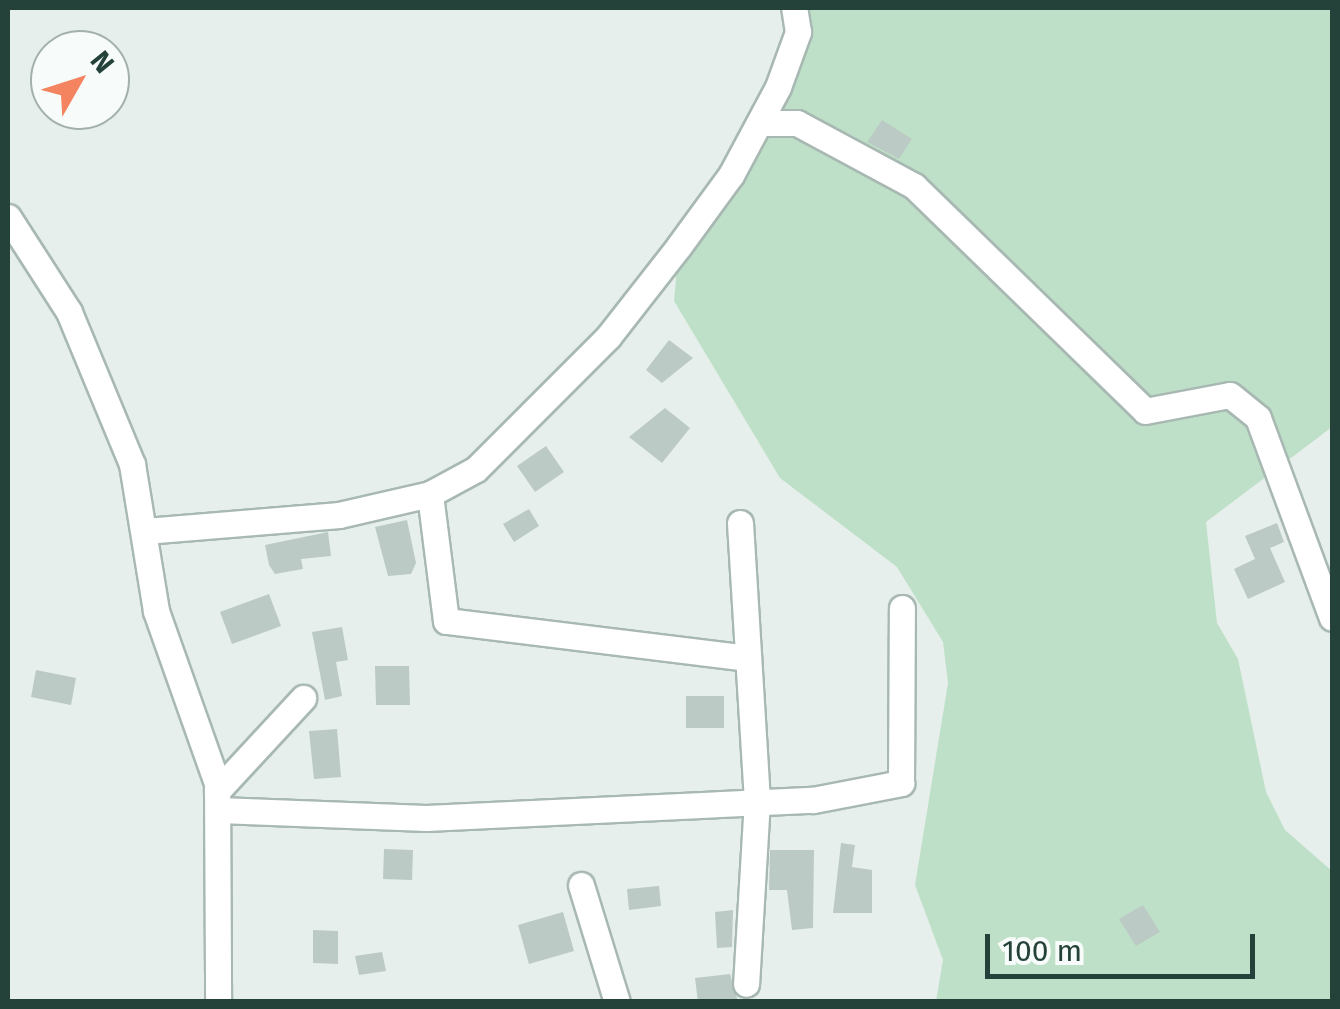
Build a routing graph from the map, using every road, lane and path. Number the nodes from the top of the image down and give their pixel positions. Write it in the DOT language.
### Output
graph roads {
  1 [pos="794,8"];
  2 [pos="759,122"];
  3 [pos="8,217"];
  4 [pos="430,494"];
  5 [pos="740,522"];
  6 [pos="144,531"];
  7 [pos="902,608"];
  8 [pos="1332,618"];
  9 [pos="748,658"];
  10 [pos="303,698"];
  11 [pos="757,800"];
  12 [pos="218,801"];
  13 [pos="582,885"];
  14 [pos="746,984"];
  15 [pos="218,1002"];
  16 [pos="617,1002"];
  1 -- 2 [label="street"];
  2 -- 4 [label="street"];
  2 -- 8 [label="street"];
  3 -- 6 [label="street"];
  4 -- 6 [label="street"];
  4 -- 9 [label="street"];
  5 -- 9 [label="street"];
  6 -- 12 [label="street"];
  7 -- 11 [label="street"];
  9 -- 11 [label="street"];
  10 -- 12 [label="street"];
  11 -- 12 [label="street"];
  11 -- 14 [label="street"];
  12 -- 15 [label="street"];
  13 -- 16 [label="street"];
}
